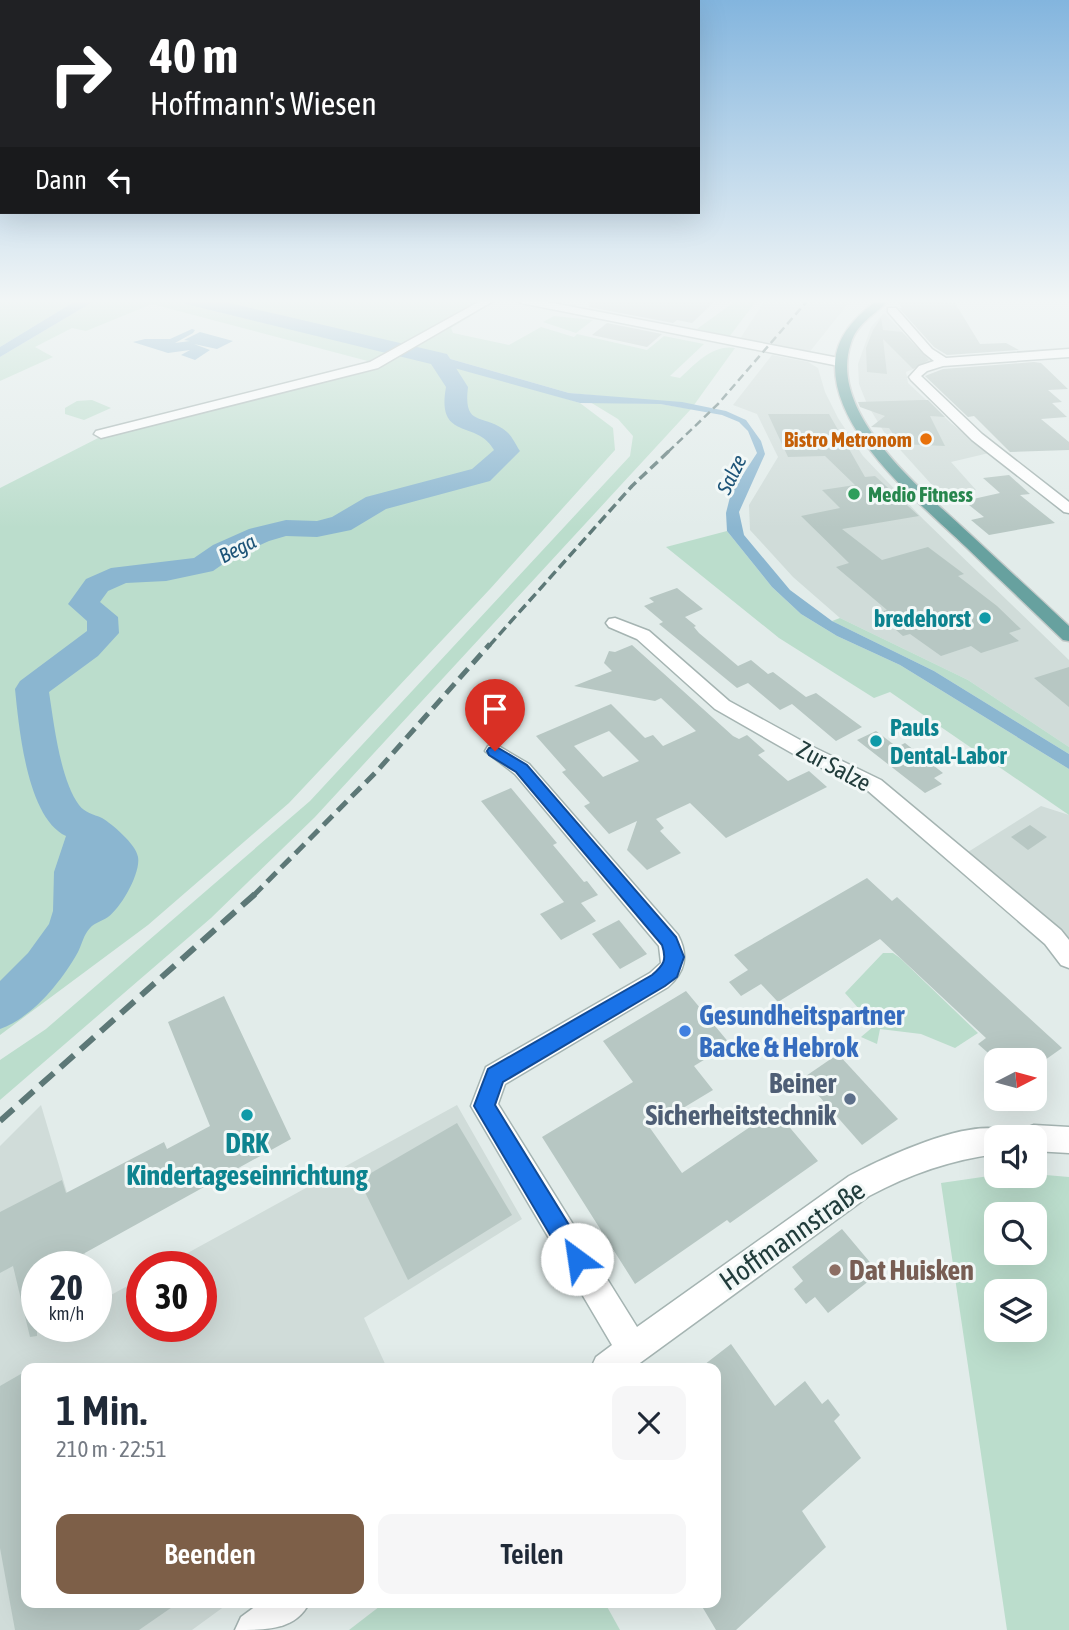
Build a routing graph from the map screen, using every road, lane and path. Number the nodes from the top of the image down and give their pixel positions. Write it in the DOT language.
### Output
graph roads {
  1 [pos="330,376"];
  2 [pos="841,376"];
  3 [pos="915,376"];
  4 [pos="101,434"];
  5 [pos="1069,509"];
  6 [pos="615,623"];
  7 [pos="1069,636"];
  8 [pos="495,751"];
  9 [pos="1069,958"];
  10 [pos="1047,1139"];
  11 [pos="1069,1140"];
  12 [pos="984,1142"];
  13 [pos="632,1349"];
  14 [pos="614,1363"];
  15 [pos="284,1608"];
  16 [pos="254,1630"];
  1 -- 4 [label="street"];
  2 -- 7 [label="main road"];
  3 -- 5 [label="street"];
  6 -- 9 [label="street, Zur Salze"];
  8 -- 13 [label="street"];
  10 -- 11 [label="street"];
  12 -- 13 [label="street, Hoffmannstraße"];
  13 -- 14 [label="street, Hoffmannstraße"];
  15 -- 16 [label="street"];
}
